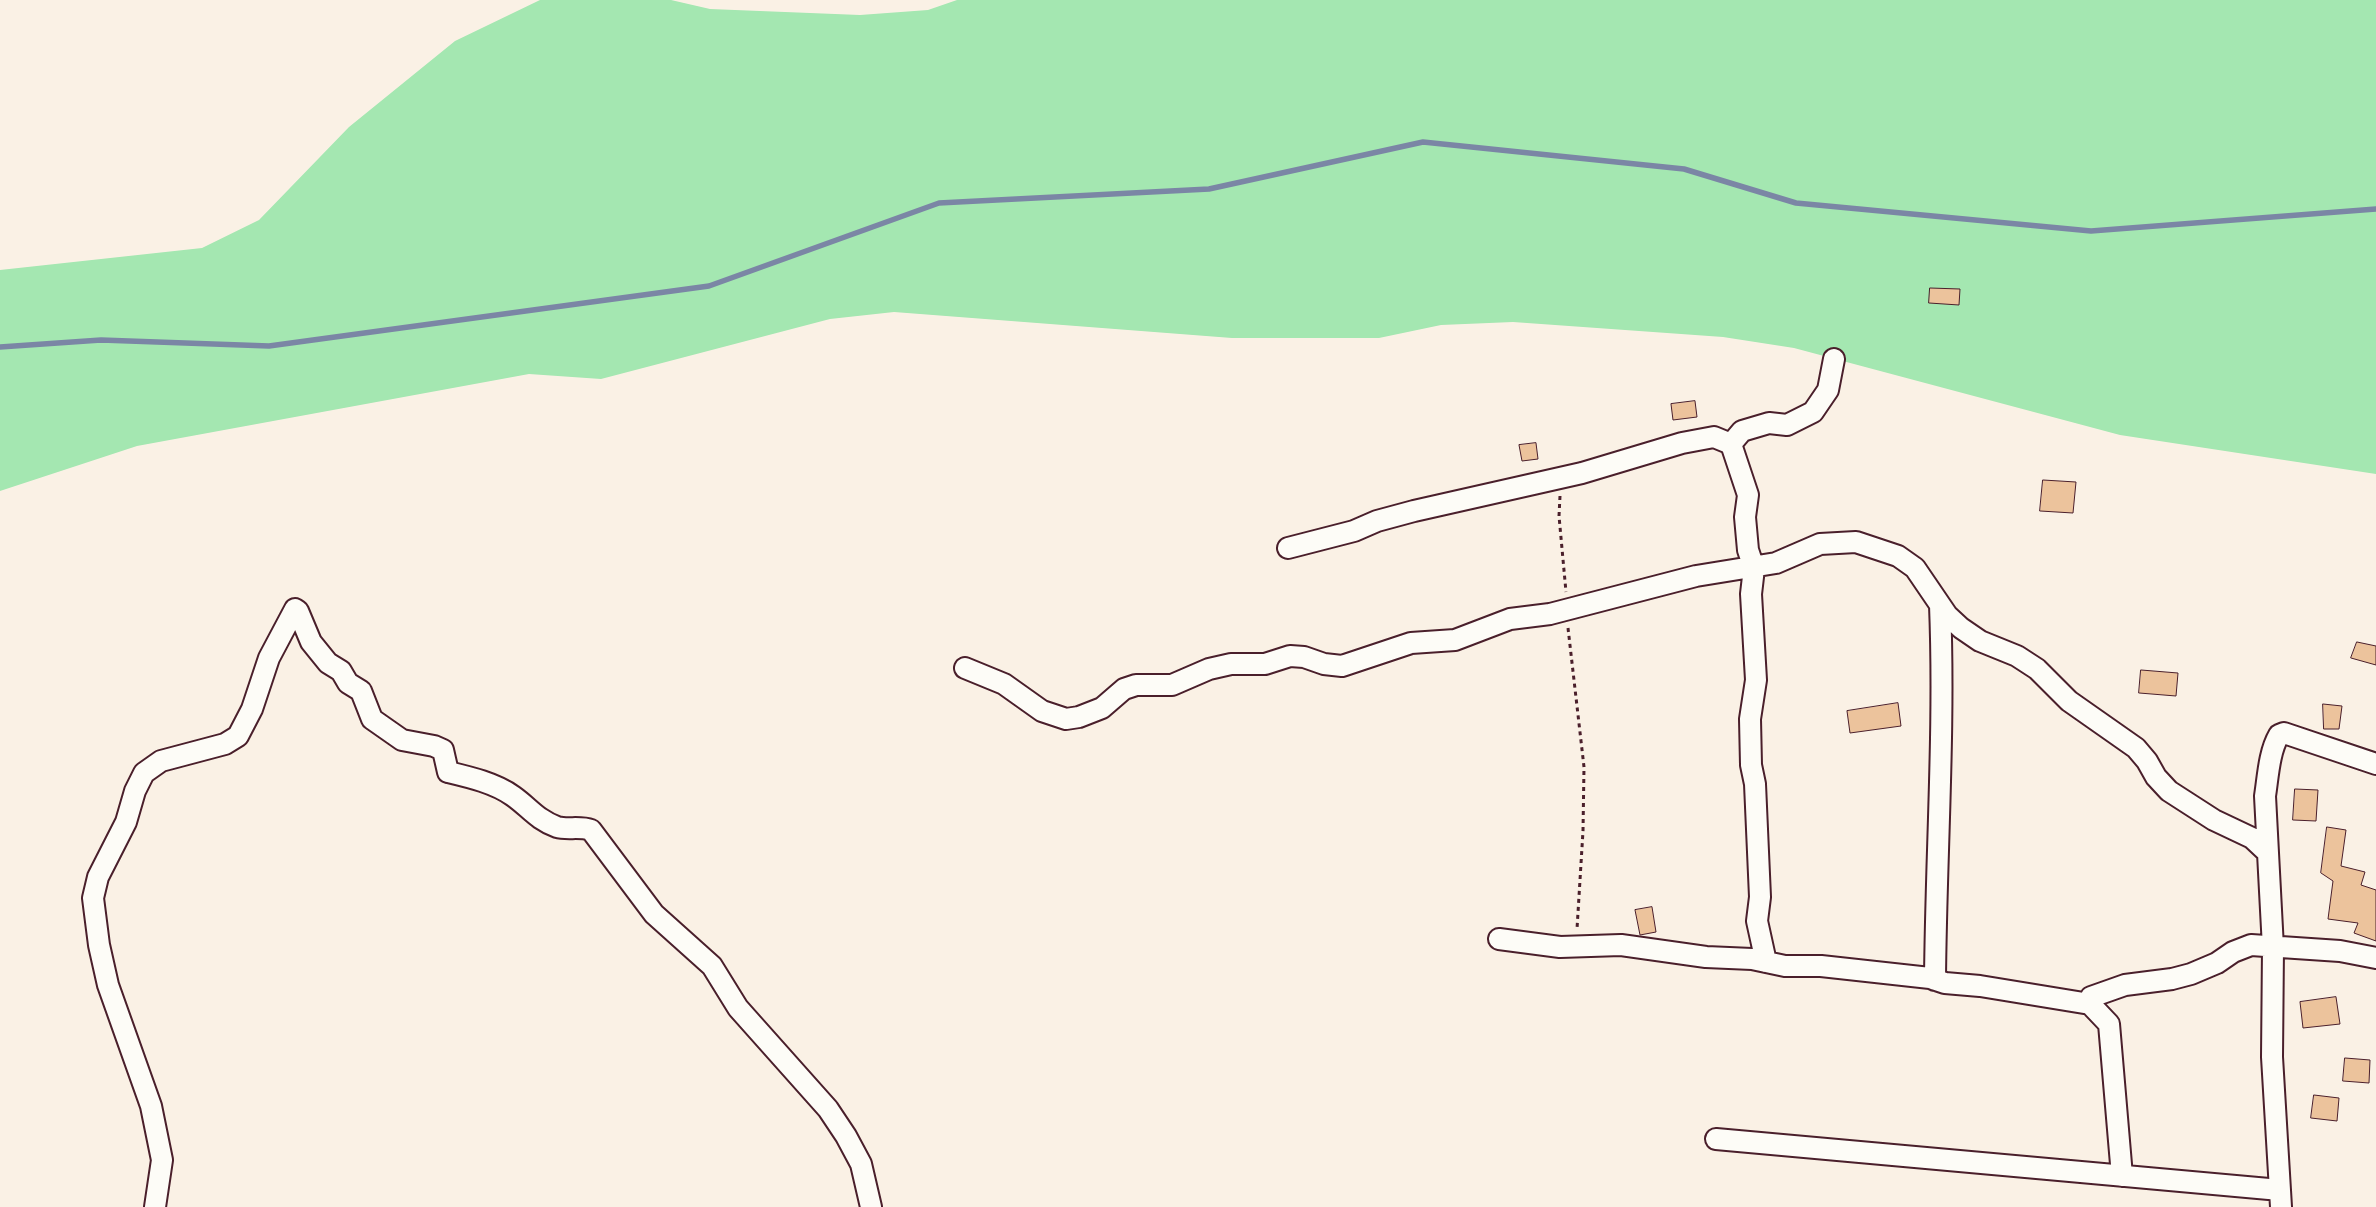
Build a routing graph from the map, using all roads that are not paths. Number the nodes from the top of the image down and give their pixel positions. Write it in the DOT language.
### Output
graph roads {
  1 [pos="1834,359"];
  2 [pos="1731,444"];
  3 [pos="1288,548"];
  4 [pos="1754,568"];
  5 [pos="1940,605"];
  6 [pos="965,668"];
  7 [pos="2376,764"];
  8 [pos="2267,852"];
  9 [pos="1499,939"];
  10 [pos="2273,948"];
  11 [pos="2376,958"];
  12 [pos="1766,962"];
  13 [pos="1935,980"];
  14 [pos="2090,1004"];
  15 [pos="1716,1139"];
  16 [pos="2122,1176"];
  17 [pos="2280,1198"];
  18 [pos="155,1207"];
  19 [pos="872,1207"];
  1 -- 2 [label="street"];
  2 -- 3 [label="street"];
  2 -- 4 [label="street"];
  4 -- 5 [label="street"];
  4 -- 6 [label="street"];
  4 -- 12 [label="street"];
  5 -- 8 [label="street"];
  5 -- 13 [label="street"];
  7 -- 8 [label="street"];
  8 -- 10 [label="street"];
  9 -- 12 [label="street"];
  10 -- 11 [label="street"];
  10 -- 14 [label="street"];
  10 -- 17 [label="street"];
  12 -- 13 [label="street"];
  13 -- 14 [label="street"];
  14 -- 16 [label="street"];
  15 -- 16 [label="street"];
  16 -- 17 [label="street"];
  18 -- 19 [label="street"];
}
